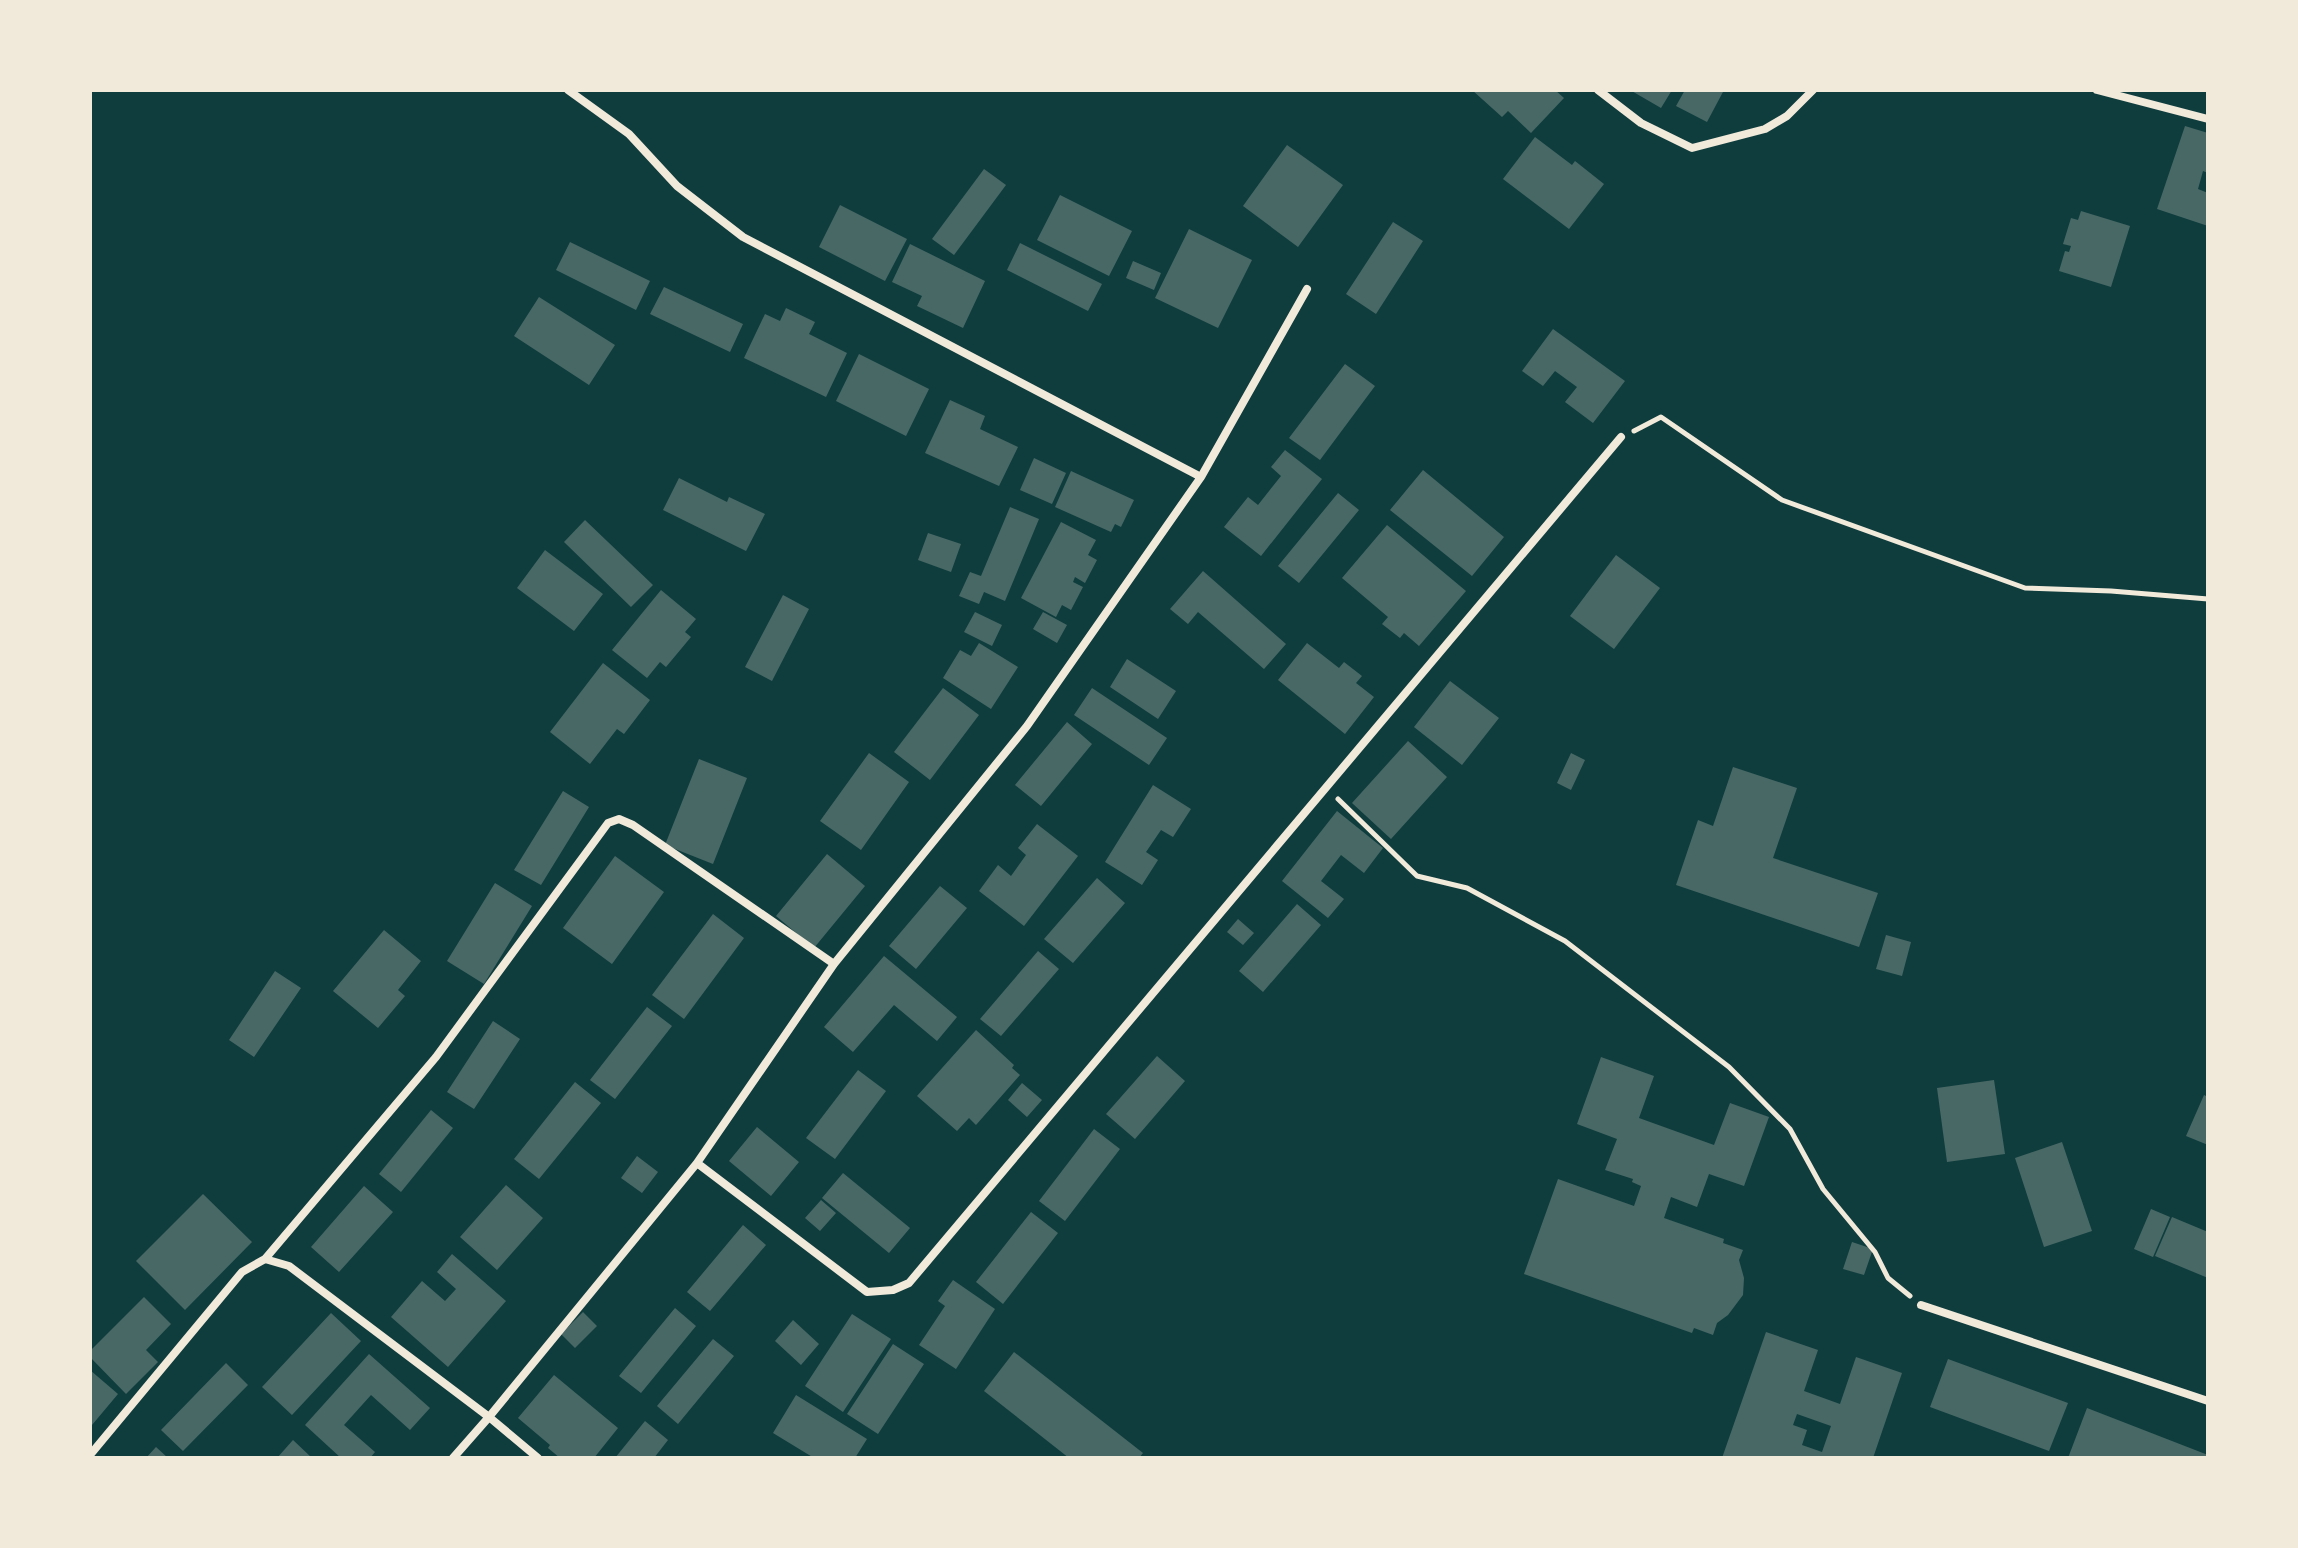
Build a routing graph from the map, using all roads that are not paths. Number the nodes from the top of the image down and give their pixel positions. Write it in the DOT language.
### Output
graph roads {
  1 [pos="568,90"];
  2 [pos="1598,90"];
  3 [pos="1813,90"];
  4 [pos="2097,90"];
  5 [pos="2208,119"];
  6 [pos="1307,289"];
  7 [pos="1621,437"];
  8 [pos="1201,477"];
  9 [pos="834,964"];
  10 [pos="697,1163"];
  11 [pos="265,1259"];
  12 [pos="1921,1305"];
  13 [pos="2208,1401"];
  14 [pos="489,1417"];
  15 [pos="90,1455"];
  16 [pos="453,1458"];
  17 [pos="538,1458"];
  1 -- 8 [label="street"];
  2 -- 3 [label="street"];
  4 -- 5 [label="street"];
  6 -- 8 [label="street"];
  7 -- 10 [label="street"];
  8 -- 9 [label="street"];
  9 -- 10 [label="street"];
  9 -- 11 [label="street"];
  10 -- 14 [label="street"];
  11 -- 14 [label="street"];
  11 -- 15 [label="street"];
  12 -- 13 [label="street"];
  14 -- 16 [label="street"];
  14 -- 17 [label="street"];
}
